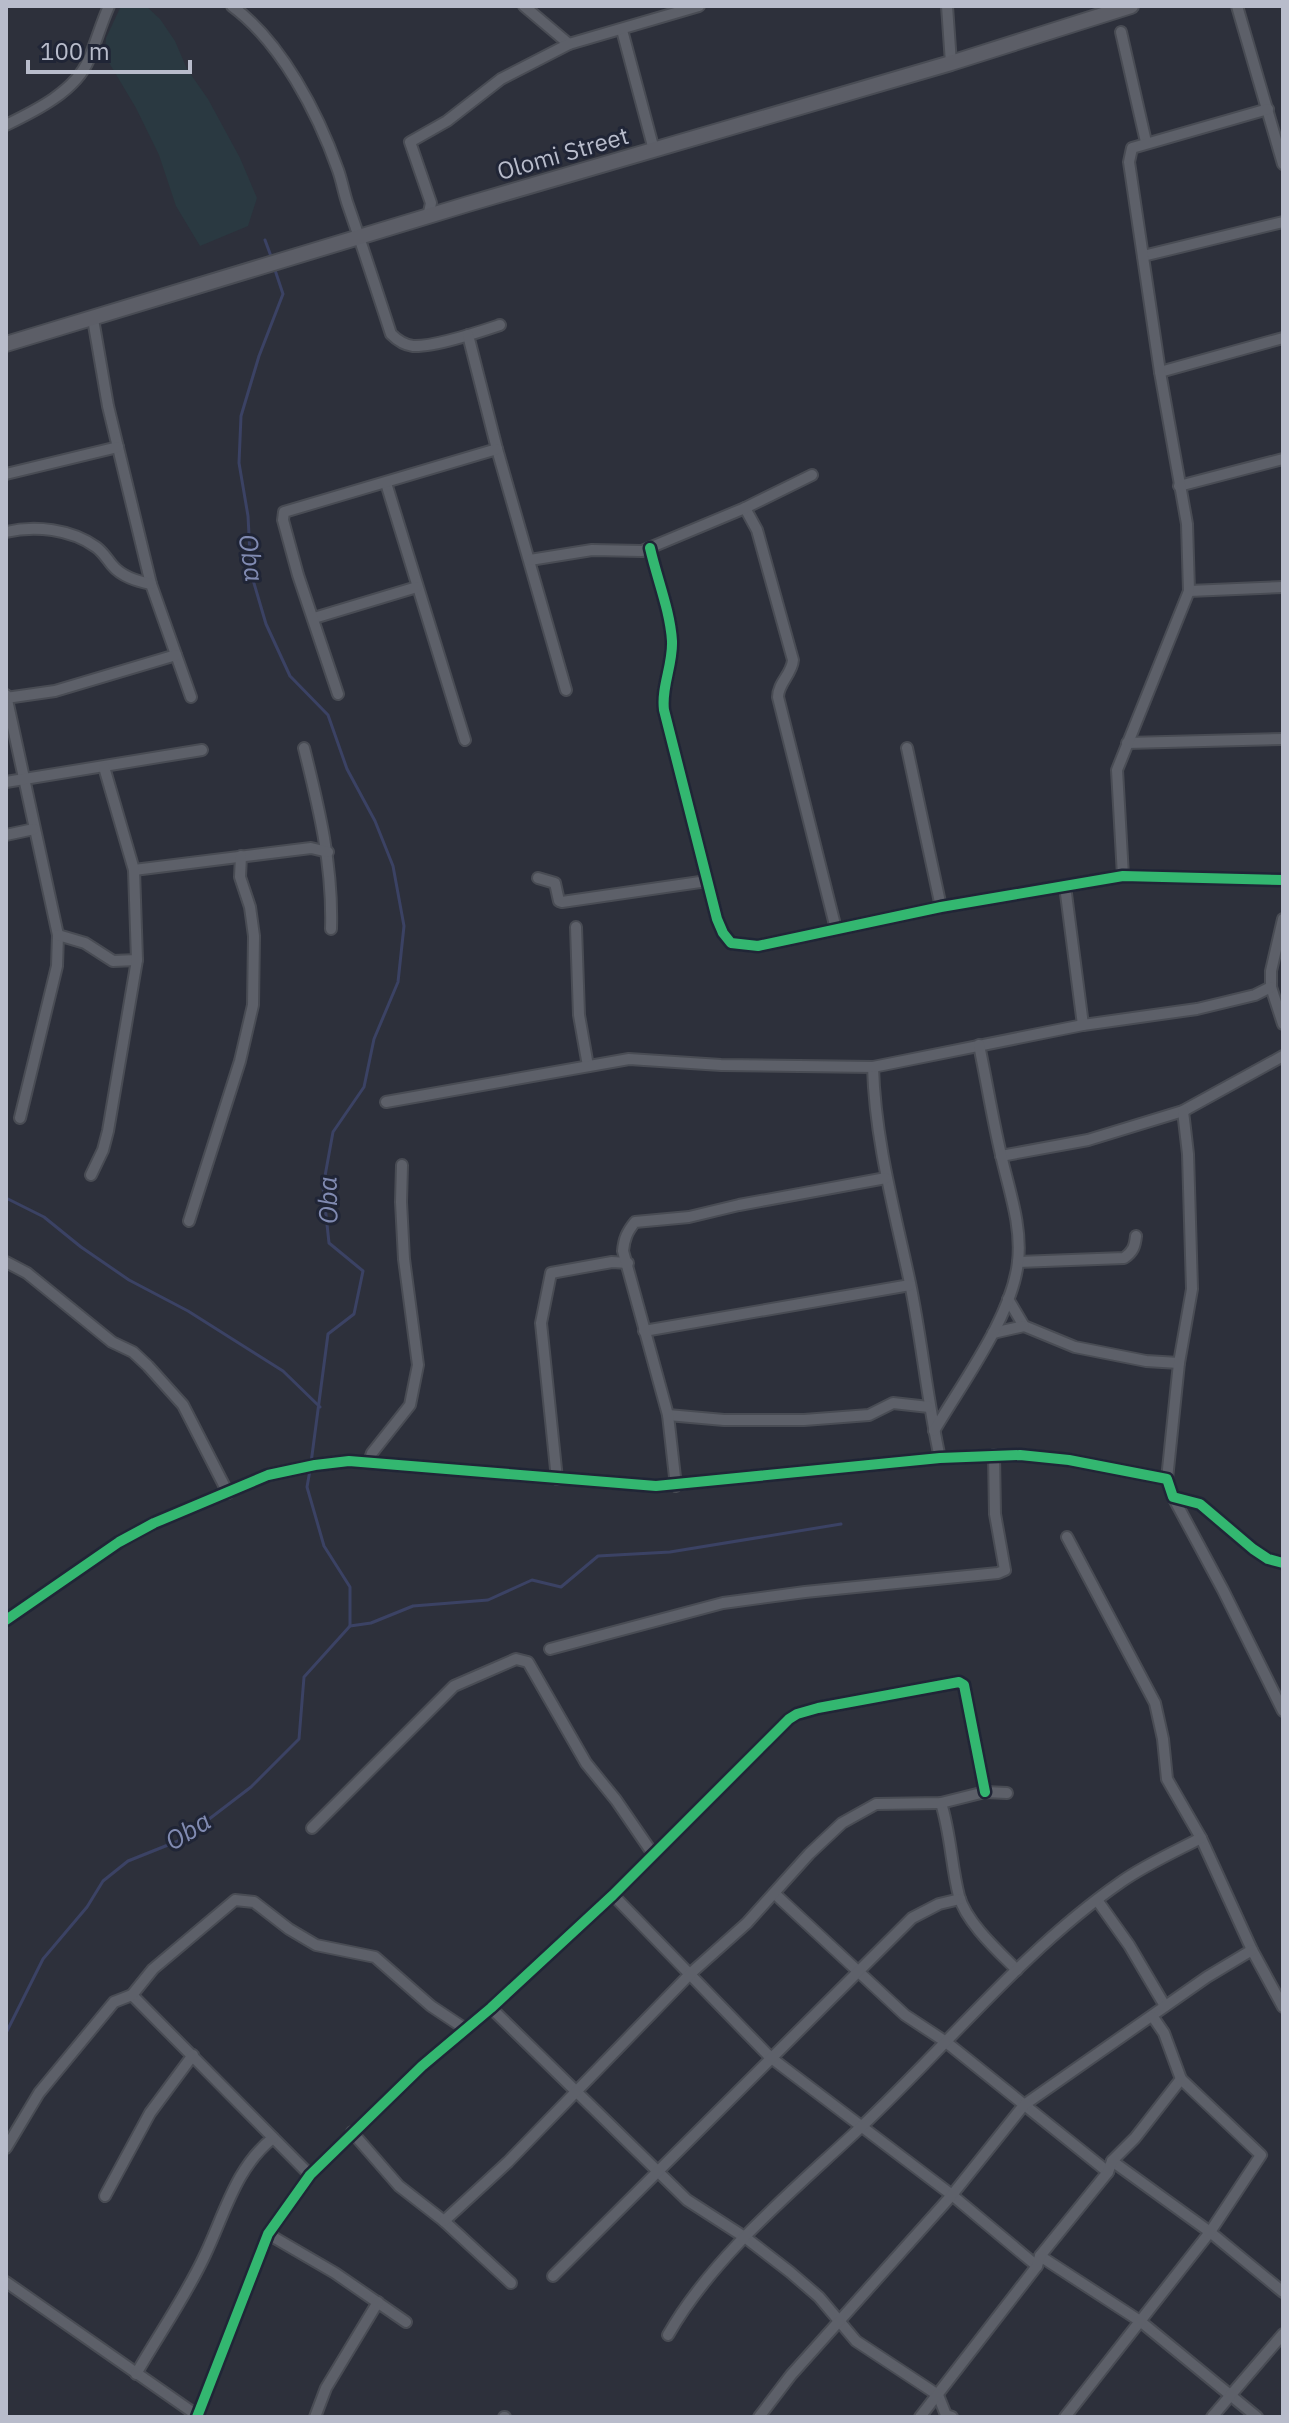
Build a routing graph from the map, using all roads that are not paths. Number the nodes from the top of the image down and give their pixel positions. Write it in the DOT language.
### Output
graph roads {
  1 [pos="109,6"];
  2 [pos="232,6"];
  3 [pos="524,6"];
  4 [pos="699,6"];
  5 [pos="947,6"];
  6 [pos="1131,6"];
  7 [pos="1237,6"];
  8 [pos="622,30"];
  9 [pos="1121,32"];
  10 [pos="569,44"];
  11 [pos="951,63"];
  12 [pos="1268,109"];
  13 [pos="6,125"];
  14 [pos="1146,142"];
  15 [pos="654,150"];
  16 [pos="1283,164"];
  17 [pos="428,217"];
  18 [pos="1283,222"];
  19 [pos="361,238"];
  20 [pos="1143,256"];
  21 [pos="93,319"];
  22 [pos="500,325"];
  23 [pos="468,335"];
  24 [pos="1283,338"];
  25 [pos="6,344"];
  26 [pos="1160,372"];
  27 [pos="118,447"];
  28 [pos="497,449"];
  29 [pos="1283,459"];
  30 [pos="6,474"];
  31 [pos="812,475"];
  32 [pos="386,483"];
  33 [pos="1179,486"];
  34 [pos="745,508"];
  35 [pos="6,532"];
  36 [pos="650,548"];
  37 [pos="530,560"];
  38 [pos="151,584"];
  39 [pos="417,587"];
  40 [pos="1283,587"];
  41 [pos="1189,591"];
  42 [pos="314,618"];
  43 [pos="176,655"];
  44 [pos="566,690"];
  45 [pos="338,694"];
  46 [pos="6,696"];
  47 [pos="191,697"];
  48 [pos="1283,739"];
  49 [pos="465,740"];
  50 [pos="1127,743"];
  51 [pos="304,748"];
  52 [pos="907,748"];
  53 [pos="202,750"];
  54 [pos="104,767"];
  55 [pos="24,781"];
  56 [pos="6,782"];
  57 [pos="34,829"];
  58 [pos="6,835"];
  59 [pos="328,852"];
  60 [pos="241,856"];
  61 [pos="134,870"];
  62 [pos="1123,876"];
  63 [pos="538,878"];
  64 [pos="1283,880"];
  65 [pos="707,881"];
  66 [pos="1065,886"];
  67 [pos="941,907"];
  68 [pos="1283,921"];
  69 [pos="576,927"];
  70 [pos="331,929"];
  71 [pos="836,929"];
  72 [pos="58,935"];
  73 [pos="137,960"];
  74 [pos="1271,987"];
  75 [pos="1283,1024"];
  76 [pos="1083,1025"];
  77 [pos="979,1045"];
  78 [pos="1283,1056"];
  79 [pos="588,1066"];
  80 [pos="873,1067"];
  81 [pos="386,1102"];
  82 [pos="1183,1111"];
  83 [pos="20,1118"];
  84 [pos="1001,1156"];
  85 [pos="402,1165"];
  86 [pos="91,1175"];
  87 [pos="886,1178"];
  88 [pos="189,1221"];
  89 [pos="1136,1236"];
  90 [pos="6,1262"];
  91 [pos="1018,1262"];
  92 [pos="628,1263"];
  93 [pos="910,1285"];
  94 [pos="1008,1299"];
  95 [pos="1024,1326"];
  96 [pos="644,1331"];
  97 [pos="993,1333"];
  98 [pos="1179,1363"];
  99 [pos="929,1407"];
  100 [pos="668,1415"];
  101 [pos="934,1431"];
  102 [pos="994,1455"];
  103 [pos="940,1458"];
  104 [pos="369,1462"];
  105 [pos="557,1479"];
  106 [pos="1167,1479"];
  107 [pos="676,1486"];
  108 [pos="228,1493"];
  109 [pos="1173,1497"];
  110 [pos="1067,1537"];
  111 [pos="1283,1563"];
  112 [pos="6,1620"];
  113 [pos="550,1649"];
  114 [pos="1283,1711"];
  115 [pos="985,1792"];
  116 [pos="1007,1793"];
  117 [pos="941,1803"];
  118 [pos="312,1828"];
  119 [pos="1201,1838"];
  120 [pos="653,1854"];
  121 [pos="775,1894"];
  122 [pos="613,1895"];
  123 [pos="960,1899"];
  124 [pos="1097,1900"];
  125 [pos="1252,1950"];
  126 [pos="859,1969"];
  127 [pos="1017,1970"];
  128 [pos="691,1973"];
  129 [pos="132,1995"];
  130 [pos="1165,2006"];
  131 [pos="1283,2007"];
  132 [pos="491,2008"];
  133 [pos="1153,2017"];
  134 [pos="464,2028"];
  135 [pos="946,2042"];
  136 [pos="193,2055"];
  137 [pos="770,2057"];
  138 [pos="1181,2079"];
  139 [pos="575,2091"];
  140 [pos="1024,2105"];
  141 [pos="862,2127"];
  142 [pos="352,2132"];
  143 [pos="273,2138"];
  144 [pos="6,2148"];
  145 [pos="1112,2161"];
  146 [pos="658,2170"];
  147 [pos="1108,2172"];
  148 [pos="310,2175"];
  149 [pos="952,2195"];
  150 [pos="105,2196"];
  151 [pos="444,2221"];
  152 [pos="1210,2232"];
  153 [pos="268,2234"];
  154 [pos="746,2238"];
  155 [pos="1039,2261"];
  156 [pos="553,2276"];
  157 [pos="6,2282"];
  158 [pos="511,2283"];
  159 [pos="1283,2292"];
  160 [pos="378,2302"];
  161 [pos="1140,2321"];
  162 [pos="406,2322"];
  163 [pos="839,2322"];
  164 [pos="1283,2334"];
  165 [pos="668,2335"];
  166 [pos="136,2374"];
  167 [pos="938,2395"];
  168 [pos="1230,2395"];
  169 [pos="198,2417"];
  170 [pos="315,2417"];
  171 [pos="759,2417"];
  172 [pos="920,2417"];
  173 [pos="952,2417"];
  174 [pos="1065,2417"];
  175 [pos="1212,2417"];
  176 [pos="1257,2417"];
  1 -- 13 [label="street"];
  2 -- 19 [label="street"];
  3 -- 10 [label="street"];
  4 -- 8 [label="street"];
  5 -- 11 [label="street"];
  6 -- 11 [label="main road, Olomi Street"];
  7 -- 12 [label="street"];
  8 -- 10 [label="street"];
  8 -- 15 [label="street"];
  9 -- 14 [label="street"];
  10 -- 17 [label="street"];
  11 -- 15 [label="main road, Olomi Street"];
  12 -- 14 [label="street"];
  12 -- 16 [label="street"];
  14 -- 20 [label="street"];
  15 -- 17 [label="main road, Olomi Street"];
  17 -- 19 [label="main road, Olomi Street"];
  18 -- 20 [label="street"];
  19 -- 21 [label="main road, Olomi Street"];
  19 -- 23 [label="street"];
  20 -- 26 [label="street"];
  21 -- 25 [label="main road, Olomi Street"];
  21 -- 27 [label="street"];
  22 -- 23 [label="street"];
  23 -- 28 [label="street"];
  24 -- 26 [label="street"];
  26 -- 33 [label="street"];
  27 -- 30 [label="street"];
  27 -- 38 [label="street"];
  28 -- 32 [label="street"];
  28 -- 37 [label="street"];
  29 -- 33 [label="street"];
  31 -- 34 [label="street"];
  32 -- 39 [label="street"];
  32 -- 42 [label="street"];
  33 -- 41 [label="street"];
  34 -- 36 [label="street"];
  34 -- 71 [label="street"];
  35 -- 38 [label="street"];
  36 -- 37 [label="street"];
  36 -- 65 [label="street"];
  37 -- 44 [label="street"];
  38 -- 43 [label="street"];
  39 -- 42 [label="street"];
  39 -- 49 [label="street"];
  40 -- 41 [label="street"];
  41 -- 50 [label="street"];
  42 -- 45 [label="street"];
  43 -- 46 [label="street"];
  43 -- 47 [label="street"];
  46 -- 55 [label="street"];
  48 -- 50 [label="street"];
  50 -- 62 [label="street"];
  51 -- 59 [label="street"];
  52 -- 67 [label="street"];
  53 -- 54 [label="street"];
  54 -- 55 [label="street"];
  54 -- 61 [label="street"];
  55 -- 56 [label="street"];
  55 -- 57 [label="street"];
  57 -- 58 [label="street"];
  57 -- 72 [label="street"];
  59 -- 60 [label="street"];
  59 -- 70 [label="street"];
  60 -- 61 [label="street"];
  60 -- 88 [label="street"];
  61 -- 73 [label="street"];
  62 -- 64 [label="street"];
  62 -- 66 [label="street"];
  63 -- 65 [label="street"];
  65 -- 71 [label="street"];
  66 -- 67 [label="street"];
  66 -- 76 [label="street"];
  67 -- 71 [label="street"];
  68 -- 74 [label="street"];
  69 -- 79 [label="street"];
  72 -- 73 [label="street"];
  72 -- 83 [label="street"];
  73 -- 86 [label="street"];
  74 -- 75 [label="street"];
  74 -- 76 [label="street"];
  76 -- 77 [label="street"];
  77 -- 80 [label="street"];
  77 -- 84 [label="street"];
  78 -- 82 [label="street"];
  79 -- 80 [label="street"];
  79 -- 81 [label="street"];
  80 -- 87 [label="street"];
  82 -- 84 [label="street"];
  82 -- 98 [label="street"];
  84 -- 91 [label="street"];
  85 -- 104 [label="street"];
  87 -- 92 [label="street"];
  87 -- 93 [label="street"];
  89 -- 91 [label="street"];
  90 -- 108 [label="street"];
  91 -- 94 [label="street"];
  92 -- 96 [label="street"];
  92 -- 105 [label="street"];
  93 -- 96 [label="street"];
  93 -- 99 [label="street"];
  94 -- 95 [label="street"];
  94 -- 97 [label="street"];
  95 -- 97 [label="street"];
  95 -- 98 [label="street"];
  96 -- 100 [label="street"];
  97 -- 101 [label="street"];
  98 -- 106 [label="street"];
  99 -- 100 [label="street"];
  99 -- 101 [label="street"];
  100 -- 107 [label="street"];
  101 -- 103 [label="street"];
  102 -- 103 [label="street"];
  102 -- 106 [label="street"];
  102 -- 113 [label="street"];
  103 -- 107 [label="street"];
  104 -- 105 [label="street"];
  104 -- 108 [label="street"];
  105 -- 107 [label="street"];
  106 -- 109 [label="street"];
  108 -- 112 [label="street"];
  109 -- 111 [label="street"];
  109 -- 114 [label="street"];
  110 -- 119 [label="street"];
  115 -- 116 [label="street"];
  115 -- 117 [label="street"];
  115 -- 120 [label="street"];
  117 -- 121 [label="street"];
  117 -- 123 [label="street"];
  118 -- 120 [label="street"];
  119 -- 124 [label="street"];
  119 -- 125 [label="street"];
  120 -- 122 [label="street"];
  121 -- 126 [label="street"];
  121 -- 128 [label="street"];
  122 -- 128 [label="street"];
  122 -- 132 [label="street"];
  123 -- 126 [label="street"];
  123 -- 127 [label="street"];
  124 -- 127 [label="street"];
  124 -- 130 [label="street"];
  125 -- 130 [label="street"];
  125 -- 131 [label="street"];
  126 -- 135 [label="street"];
  126 -- 137 [label="street"];
  127 -- 135 [label="street"];
  128 -- 137 [label="street"];
  128 -- 139 [label="street"];
  129 -- 134 [label="street"];
  129 -- 136 [label="street"];
  129 -- 144 [label="street"];
  130 -- 133 [label="street"];
  132 -- 134 [label="street"];
  132 -- 139 [label="street"];
  133 -- 138 [label="street"];
  133 -- 140 [label="street"];
  134 -- 142 [label="street"];
  135 -- 140 [label="street"];
  135 -- 141 [label="street"];
  136 -- 143 [label="street"];
  136 -- 150 [label="street"];
  137 -- 141 [label="street"];
  137 -- 146 [label="street"];
  138 -- 145 [label="street"];
  138 -- 152 [label="street"];
  139 -- 146 [label="street"];
  139 -- 151 [label="street"];
  140 -- 147 [label="street"];
  140 -- 149 [label="street"];
  141 -- 149 [label="street"];
  141 -- 154 [label="street"];
  142 -- 148 [label="street"];
  142 -- 151 [label="street"];
  143 -- 148 [label="street"];
  143 -- 166 [label="street"];
  145 -- 147 [label="street"];
  145 -- 152 [label="street"];
  146 -- 154 [label="street"];
  146 -- 156 [label="street"];
  147 -- 155 [label="street"];
  148 -- 153 [label="street"];
  149 -- 155 [label="street"];
  149 -- 163 [label="street"];
  151 -- 158 [label="street"];
  152 -- 159 [label="street"];
  152 -- 161 [label="street"];
  153 -- 160 [label="street"];
  153 -- 169 [label="street"];
  154 -- 163 [label="street"];
  154 -- 165 [label="street"];
  155 -- 161 [label="street"];
  155 -- 167 [label="street"];
  157 -- 166 [label="street"];
  160 -- 162 [label="street"];
  160 -- 170 [label="street"];
  161 -- 168 [label="street"];
  161 -- 174 [label="street"];
  163 -- 167 [label="street"];
  163 -- 171 [label="street"];
  164 -- 168 [label="street"];
  166 -- 169 [label="street"];
  167 -- 172 [label="street"];
  167 -- 173 [label="street"];
  168 -- 175 [label="street"];
  168 -- 176 [label="street"];
}
